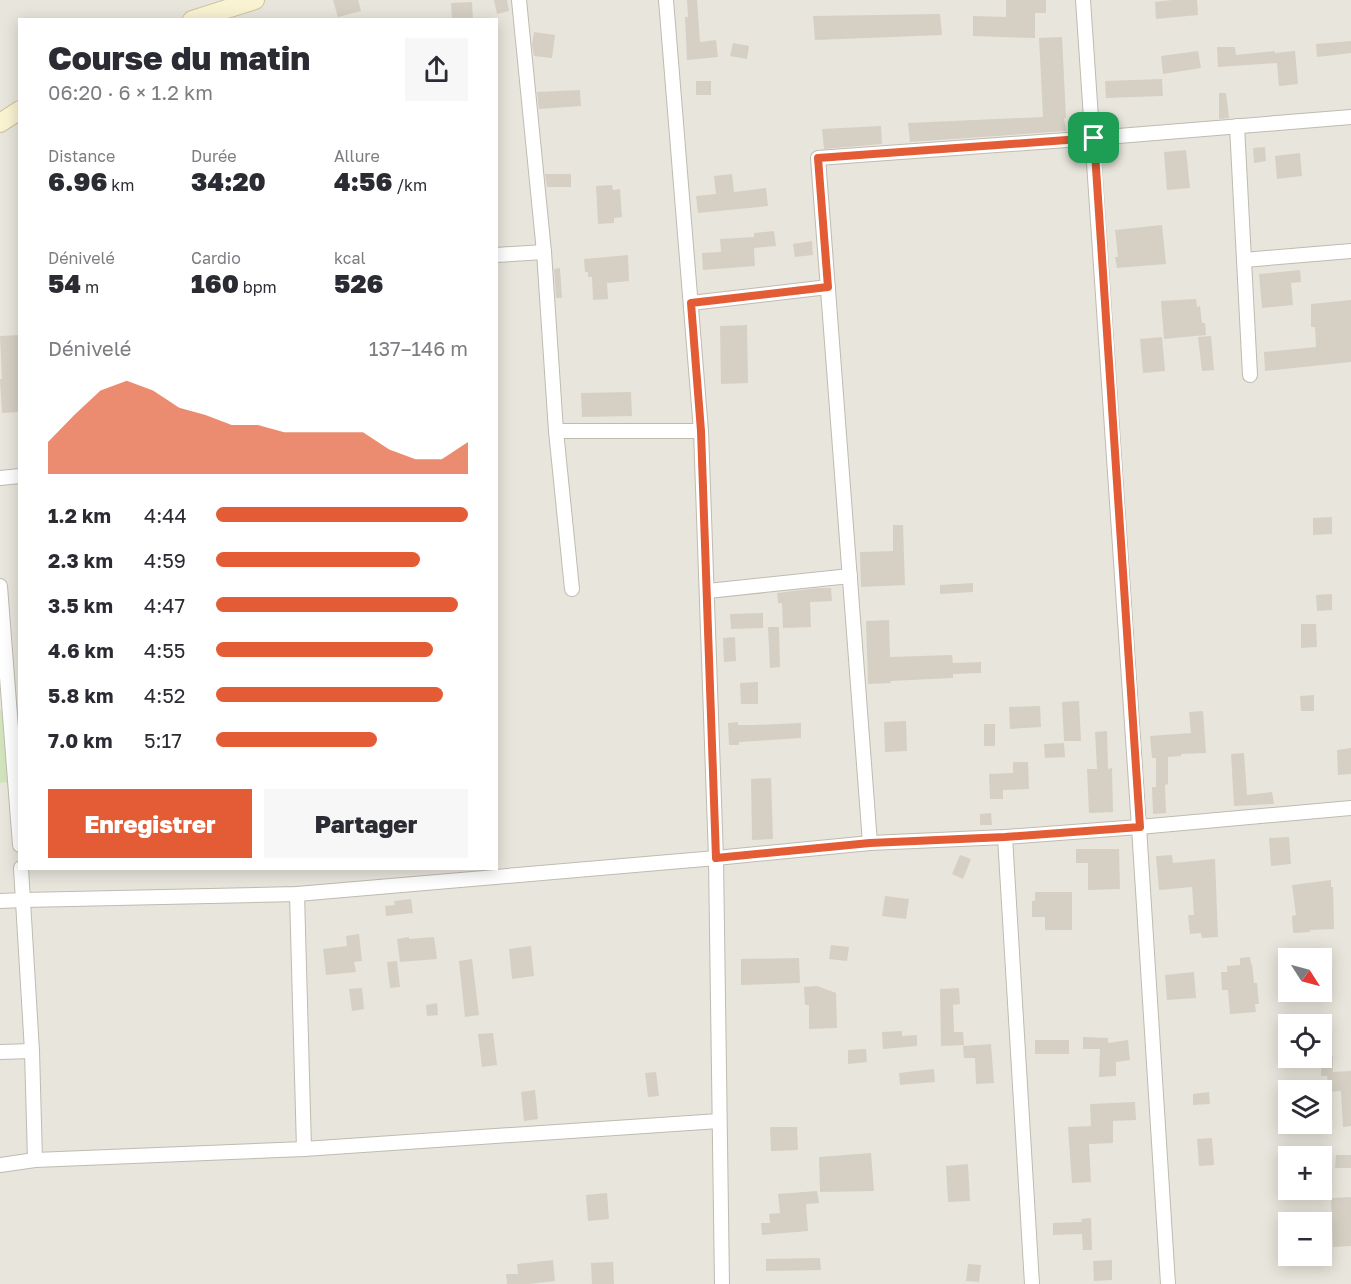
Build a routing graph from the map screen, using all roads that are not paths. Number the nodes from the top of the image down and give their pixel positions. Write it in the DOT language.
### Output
graph roads {
  1 [pos="519,0"];
  2 [pos="666,0"];
  3 [pos="1083,0"];
  4 [pos="251,1"];
  5 [pos="198,18"];
  6 [pos="18,111"];
  7 [pos="1351,117"];
  8 [pos="0,123"];
  9 [pos="1237,126"];
  10 [pos="1094,138"];
  11 [pos="1351,251"];
  12 [pos="544,252"];
  13 [pos="498,255"];
  14 [pos="1244,260"];
  15 [pos="828,287"];
  16 [pos="691,303"];
  17 [pos="1250,375"];
  18 [pos="556,431"];
  19 [pos="701,431"];
  20 [pos="18,476"];
  21 [pos="0,478"];
  22 [pos="850,576"];
  23 [pos="0,586"];
  24 [pos="572,589"];
  25 [pos="708,591"];
  26 [pos="1351,808"];
  27 [pos="18,818"];
  28 [pos="1140,827"];
  29 [pos="1005,837"];
  30 [pos="870,843"];
  31 [pos="716,858"];
  32 [pos="21,870"];
  33 [pos="297,894"];
  34 [pos="24,900"];
  35 [pos="0,902"];
  36 [pos="32,1051"];
  37 [pos="0,1052"];
  38 [pos="719,1121"];
  39 [pos="304,1149"];
  40 [pos="35,1160"];
  41 [pos="0,1165"];
  42 [pos="722,1284"];
  43 [pos="1032,1284"];
  44 [pos="1168,1284"];
  1 -- 12 [label="street"];
  2 -- 16 [label="street"];
  3 -- 10 [label="street"];
  4 -- 5 [label="main road"];
  6 -- 8 [label="main road"];
  7 -- 9 [label="street"];
  9 -- 10 [label="street"];
  9 -- 14 [label="street"];
  10 -- 15 [label="street"];
  10 -- 28 [label="street"];
  11 -- 14 [label="street"];
  12 -- 13 [label="street"];
  12 -- 18 [label="street"];
  14 -- 17 [label="street"];
  15 -- 16 [label="street"];
  15 -- 22 [label="street"];
  16 -- 19 [label="street"];
  18 -- 19 [label="street"];
  18 -- 24 [label="street"];
  19 -- 25 [label="street"];
  20 -- 21 [label="street"];
  22 -- 25 [label="street"];
  22 -- 30 [label="street"];
  23 -- 27 [label="street"];
  25 -- 31 [label="street"];
  26 -- 28 [label="street"];
  28 -- 29 [label="street"];
  28 -- 44 [label="street"];
  29 -- 30 [label="street"];
  29 -- 43 [label="street"];
  30 -- 31 [label="street"];
  31 -- 33 [label="street"];
  31 -- 38 [label="street"];
  32 -- 34 [label="street"];
  33 -- 34 [label="street"];
  33 -- 39 [label="street"];
  34 -- 35 [label="street"];
  34 -- 36 [label="street"];
  36 -- 37 [label="street"];
  36 -- 40 [label="street"];
  38 -- 39 [label="street"];
  38 -- 42 [label="street"];
  39 -- 40 [label="street"];
  40 -- 41 [label="street"];
}
